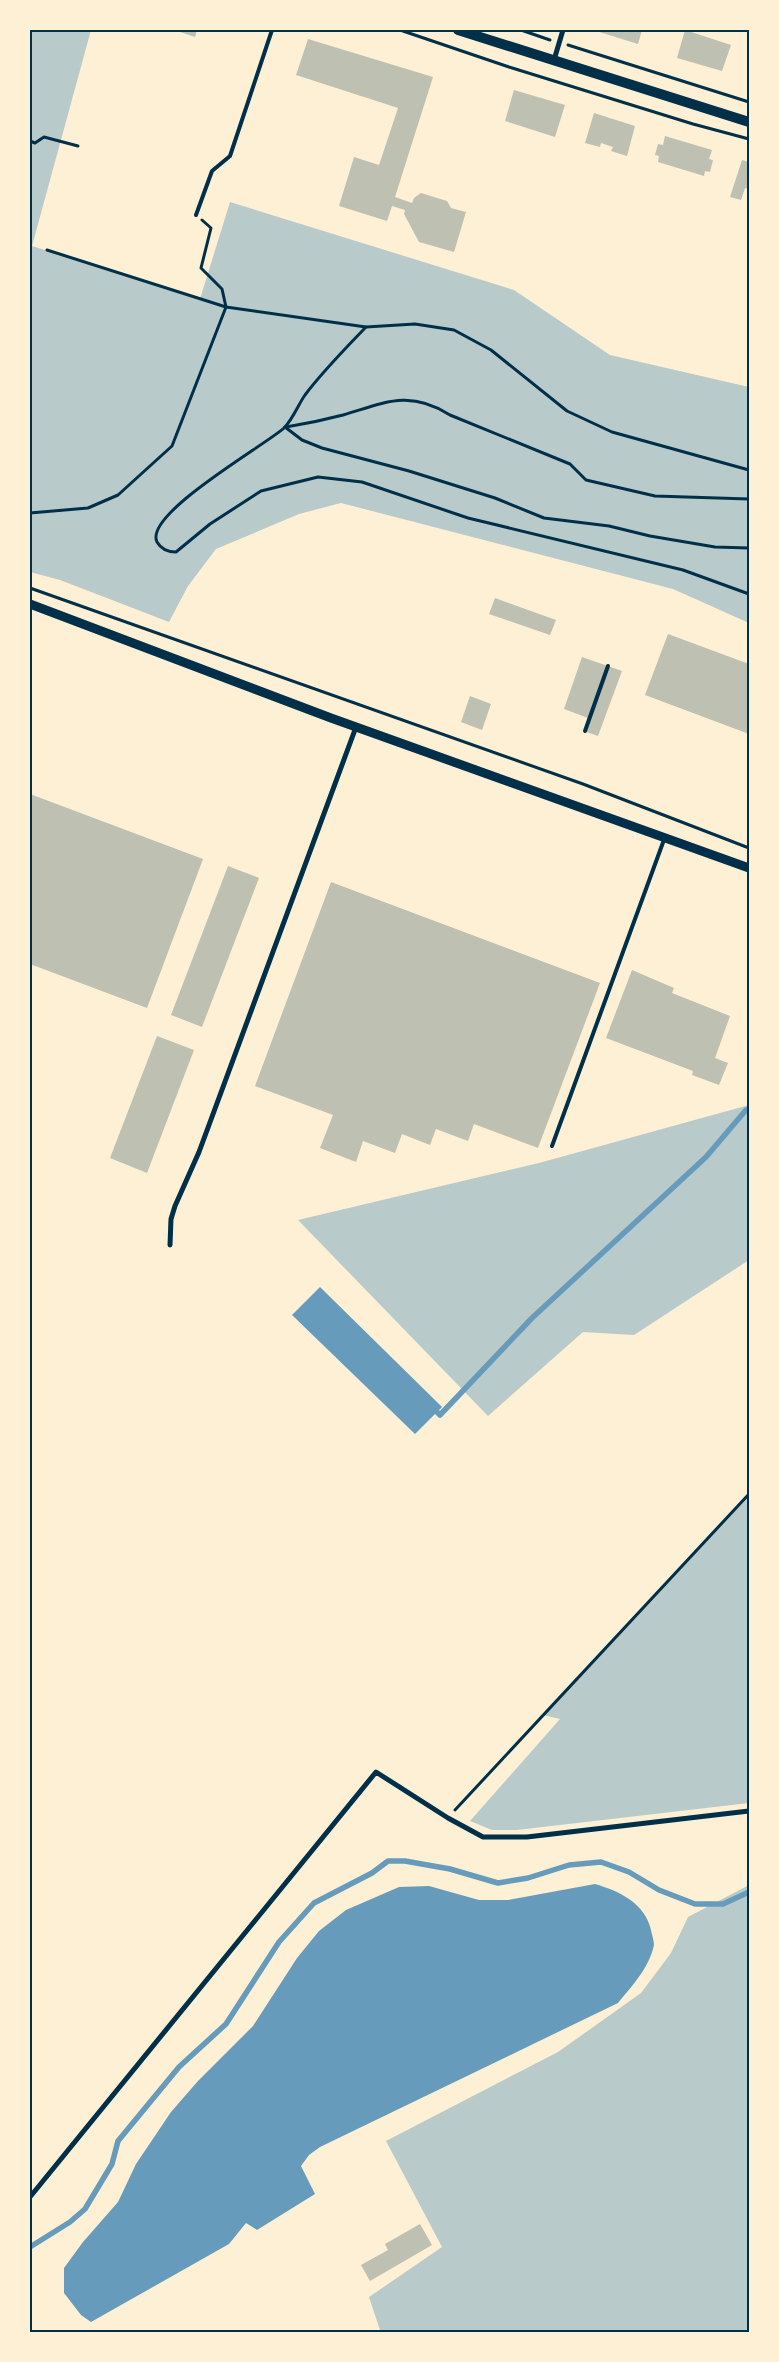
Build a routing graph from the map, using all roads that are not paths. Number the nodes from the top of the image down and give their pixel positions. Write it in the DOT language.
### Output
graph roads {
  1 [pos="272,30"];
  2 [pos="458,30"];
  3 [pos="564,30"];
  4 [pos="554,60"];
  5 [pos="749,122"];
  6 [pos="196,215"];
  7 [pos="30,604"];
  8 [pos="608,666"];
  9 [pos="356,727"];
  10 [pos="585,731"];
  11 [pos="665,837"];
  12 [pos="749,868"];
  13 [pos="552,1146"];
  14 [pos="170,1245"];
  15 [pos="749,1811"];
  16 [pos="30,2198"];
  1 -- 6 [label="lane"];
  2 -- 4 [label="main road"];
  3 -- 4 [label="street"];
  4 -- 5 [label="main road"];
  7 -- 9 [label="street"];
  8 -- 10 [label="lane"];
  9 -- 11 [label="street"];
  9 -- 14 [label="street"];
  11 -- 12 [label="street"];
  11 -- 13 [label="lane"];
  15 -- 16 [label="street"];
}
